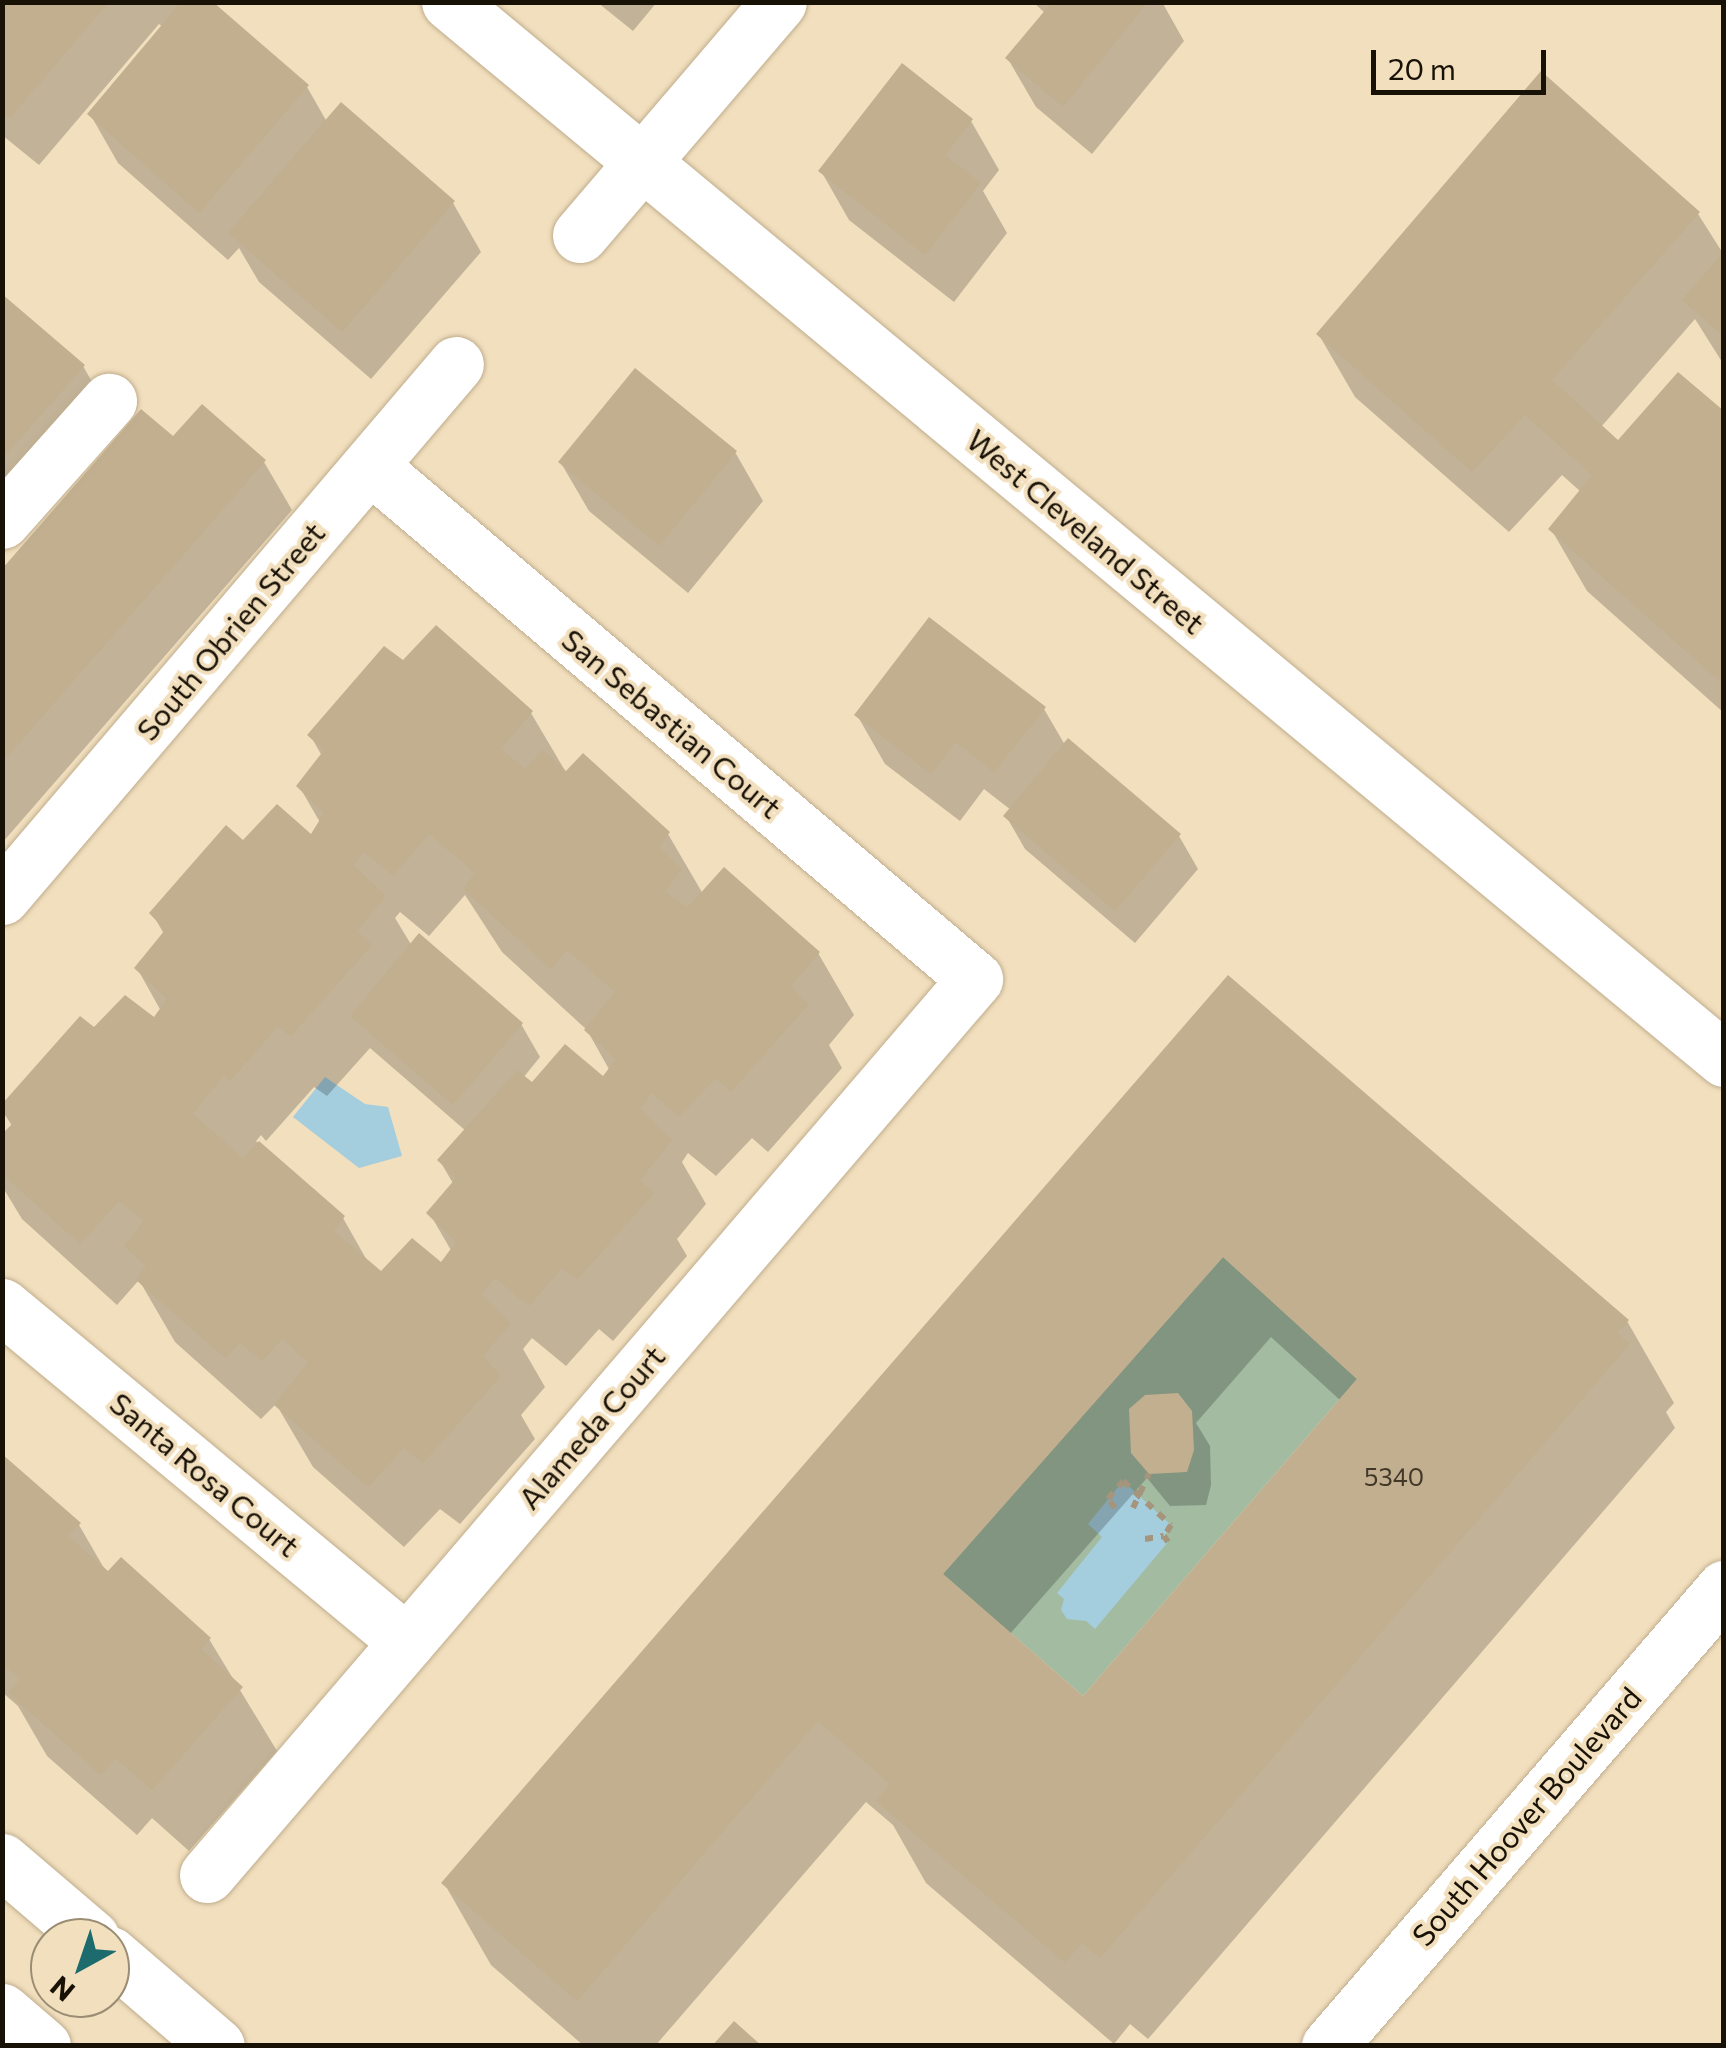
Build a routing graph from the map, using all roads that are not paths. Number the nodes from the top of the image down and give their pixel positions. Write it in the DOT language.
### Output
graph roads {
  1 [pos="450,2"];
  2 [pos="779,2"];
  3 [pos="640,163"];
  4 [pos="580,235"];
  5 [pos="456,364"];
  6 [pos="109,401"];
  7 [pos="370,466"];
  8 [pos="7,508"];
  9 [pos="2,897"];
  10 [pos="974,979"];
  11 [pos="1724,1058"];
  12 [pos="2,1306"];
  13 [pos="1724,1588"];
  14 [pos="407,1642"];
  15 [pos="2,1861"];
  16 [pos="207,1875"];
  17 [pos="69,1918"];
  18 [pos="130,1971"];
  19 [pos="2,2011"];
  20 [pos="44,2046"];
  21 [pos="217,2046"];
  22 [pos="1329,2046"];
  1 -- 3 [label="street, West Cleveland Street"];
  2 -- 3 [label="street"];
  3 -- 4 [label="street"];
  3 -- 11 [label="street, West Cleveland Street"];
  5 -- 7 [label="street, South Obrien Street"];
  6 -- 8 [label="street"];
  7 -- 9 [label="street, South Obrien Street"];
  7 -- 10 [label="street, San Sebastian Court"];
  10 -- 14 [label="street, Alameda Court"];
  12 -- 14 [label="street, Santa Rosa Court"];
  13 -- 22 [label="street, South Hoover Boulevard"];
  14 -- 16 [label="street, Alameda Court"];
  15 -- 17 [label="street"];
  18 -- 21 [label="street"];
  19 -- 20 [label="street"];
}
